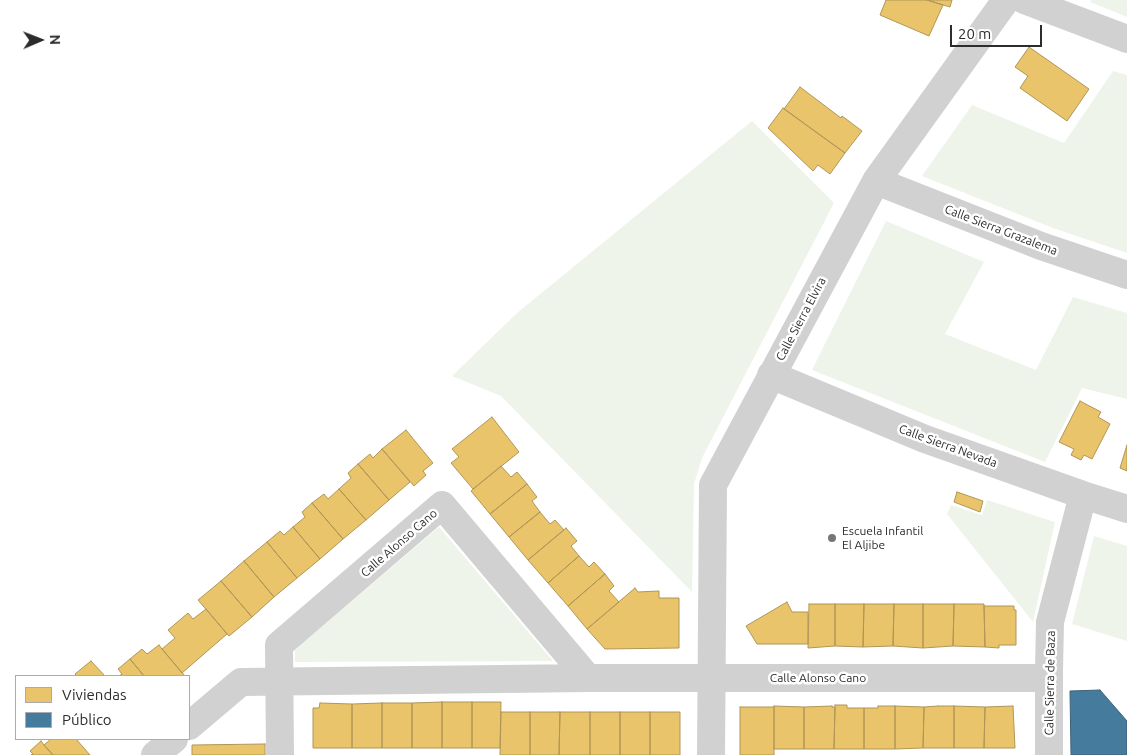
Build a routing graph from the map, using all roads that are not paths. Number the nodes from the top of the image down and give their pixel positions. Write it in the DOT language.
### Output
graph roads {
  1 [pos="1006,0"];
  2 [pos="1024,0"];
  3 [pos="1127,39"];
  4 [pos="876,181"];
  5 [pos="1127,276"];
  6 [pos="772,375"];
  7 [pos="1083,495"];
  8 [pos="1127,509"];
  9 [pos="588,678"];
  10 [pos="711,678"];
  11 [pos="1049,678"];
  12 [pos="280,681"];
  13 [pos="190,725"];
  14 [pos="173,740"];
  15 [pos="155,755"];
  16 [pos="280,755"];
  17 [pos="711,755"];
  18 [pos="1049,755"];
  1 -- 4 [label="street, Calle Sierra Elvira"];
  2 -- 3 [label="street"];
  4 -- 5 [label="street, Calle Sierra Grazalema"];
  4 -- 6 [label="street, Calle Sierra Elvira"];
  6 -- 7 [label="street, Calle Sierra Nevada"];
  6 -- 10 [label="street, Calle Sierra Elvira"];
  7 -- 8 [label="street, Calle Sierra Nevada"];
  7 -- 11 [label="street, Calle Sierra de Baza"];
  9 -- 10 [label="street, Calle Alonso Cano"];
  9 -- 12 [label="street, Calle Alonso Cano"];
  9 -- 12 [label="street, Calle Alonso Cano"];
  10 -- 11 [label="street, Calle Alonso Cano"];
  10 -- 17 [label="street, Calle Sierra Elvira"];
  11 -- 18 [label="street, Calle Sierra de Baza"];
  12 -- 13 [label="street, Calle Alonso Cano"];
  12 -- 16 [label="street"];
  14 -- 15 [label="street"];
}
